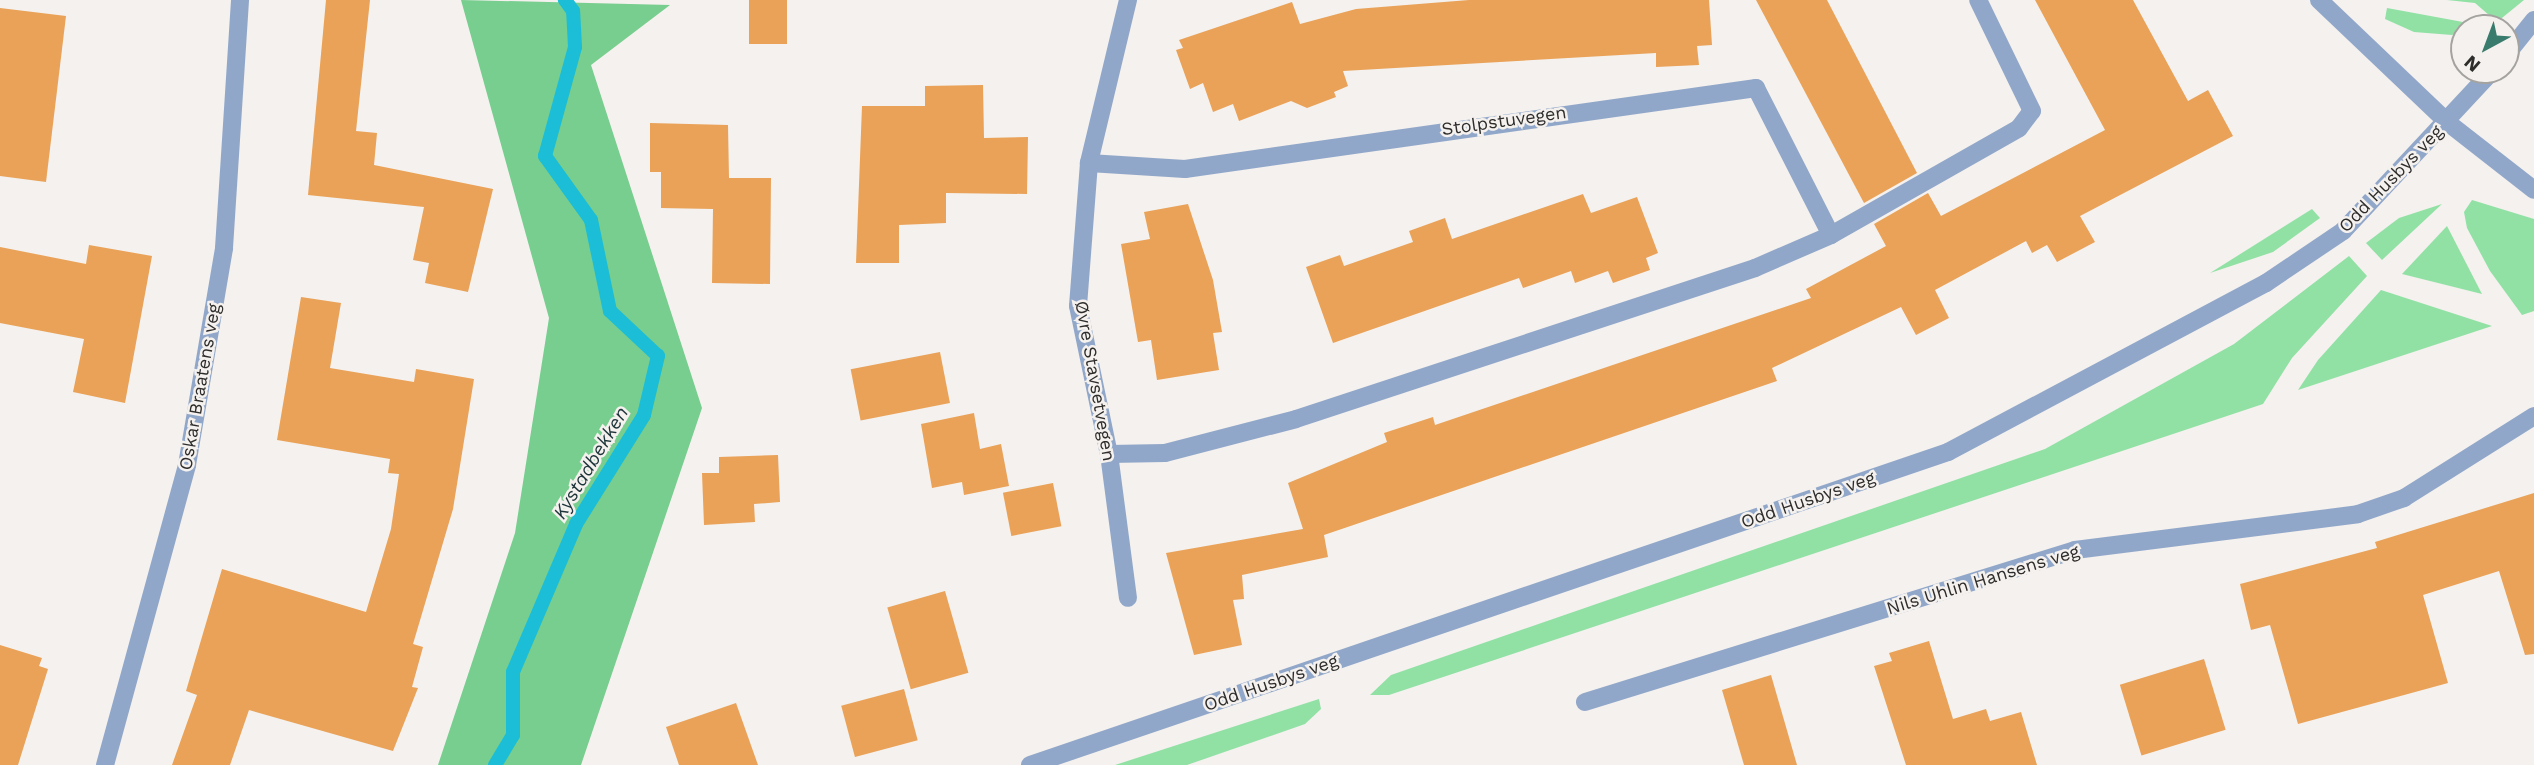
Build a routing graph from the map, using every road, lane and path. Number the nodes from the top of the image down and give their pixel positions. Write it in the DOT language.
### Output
graph roads {
  1 [pos="240,0"];
  2 [pos="1128,0"];
  3 [pos="1978,0"];
  4 [pos="2319,0"];
  5 [pos="2534,20"];
  6 [pos="2520,38"];
  7 [pos="2481,84"];
  8 [pos="2447,122"];
  9 [pos="1089,163"];
  10 [pos="2534,190"];
  11 [pos="1831,235"];
  12 [pos="2534,416"];
  13 [pos="1109,454"];
  14 [pos="1128,598"];
  15 [pos="1585,702"];
  16 [pos="105,765"];
  17 [pos="1030,765"];
  1 -- 16 [label="street, Oskar Braatens veg"];
  2 -- 9 [label="street, Øvre Stavsetvegen"];
  3 -- 11 [label="street"];
  4 -- 8 [label="street"];
  5 -- 6 [label="street"];
  7 -- 8 [label="street, Odd Husbys veg"];
  8 -- 10 [label="street"];
  8 -- 17 [label="street, Odd Husbys veg"];
  9 -- 11 [label="street, Stolpstuvegen"];
  9 -- 13 [label="street, Øvre Stavsetvegen"];
  11 -- 13 [label="street"];
  12 -- 15 [label="street, Nils Uhlin Hansens veg"];
  13 -- 14 [label="street, Øvre Stavsetvegen"];
}
